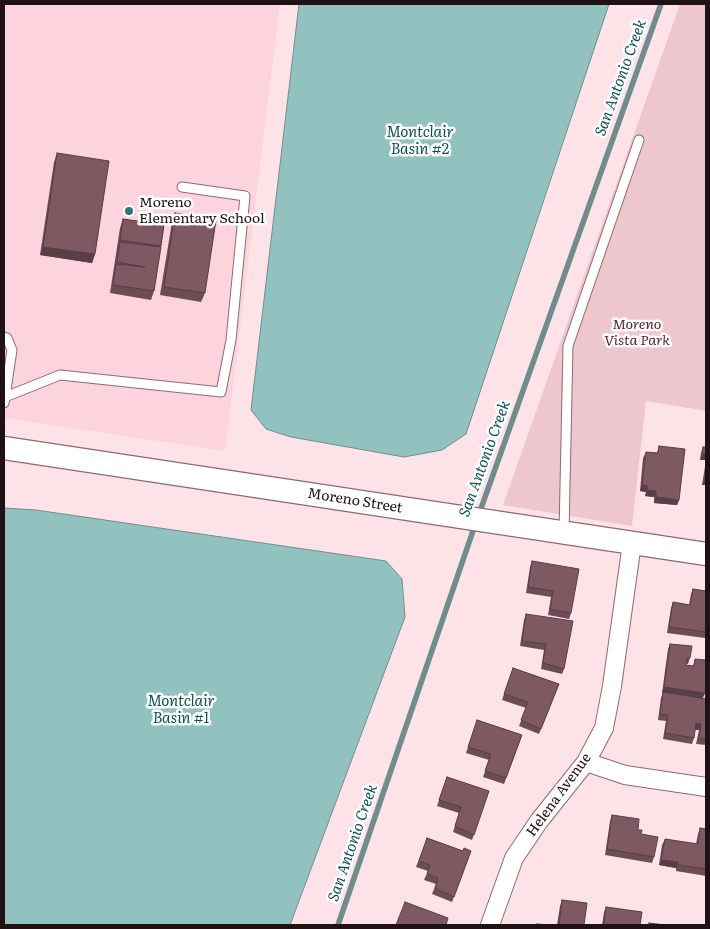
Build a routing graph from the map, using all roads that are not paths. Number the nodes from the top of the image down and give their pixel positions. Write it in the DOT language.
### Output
graph roads {
  1 [pos="639,140"];
  2 [pos="182,187"];
  3 [pos="6,338"];
  4 [pos="6,376"];
  5 [pos="4,400"];
  6 [pos="4,448"];
  7 [pos="564,533"];
  8 [pos="632,543"];
  9 [pos="706,554"];
  10 [pos="586,762"];
  11 [pos="706,787"];
  12 [pos="490,925"];
  1 -- 7 [label="lane"];
  2 -- 5 [label="lane"];
  3 -- 4 [label="lane"];
  4 -- 5 [label="lane"];
  6 -- 7 [label="street, Moreno Street"];
  7 -- 8 [label="street, Moreno Street"];
  8 -- 9 [label="street, Moreno Street"];
  8 -- 10 [label="street, Helena Avenue"];
  10 -- 11 [label="street"];
  10 -- 12 [label="street, Helena Avenue"];
}
